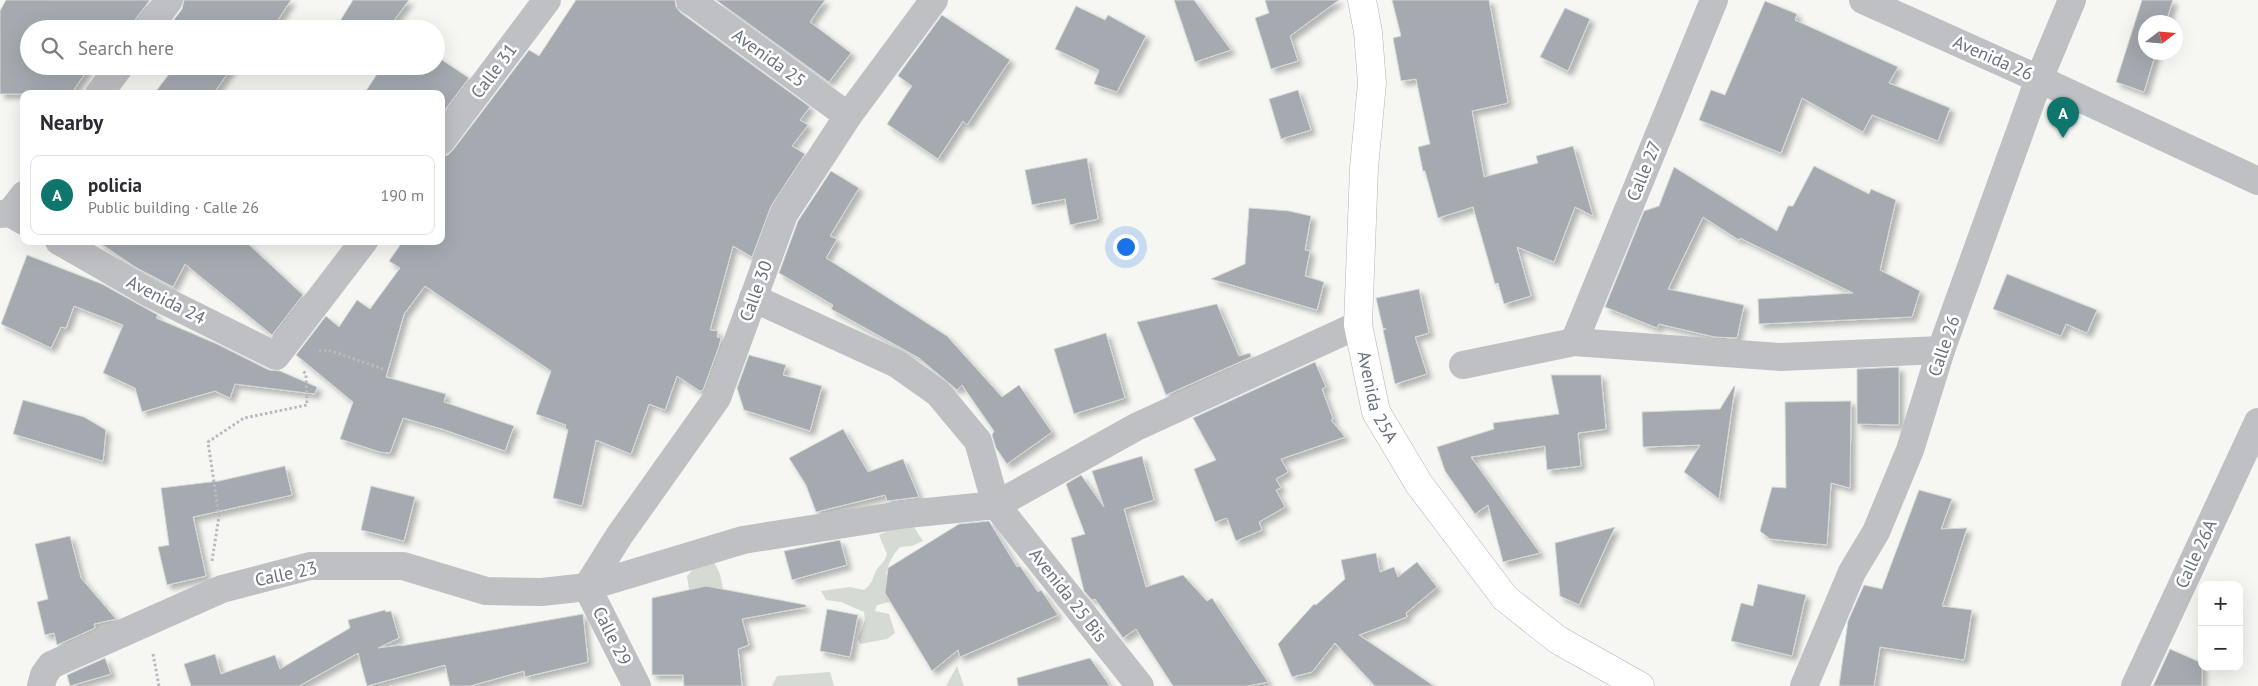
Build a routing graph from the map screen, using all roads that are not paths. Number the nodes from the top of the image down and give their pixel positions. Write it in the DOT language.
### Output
graph roads {
  1 [pos="169,0"];
  2 [pos="547,0"];
  3 [pos="690,0"];
  4 [pos="934,0"];
  5 [pos="1362,0"];
  6 [pos="1714,0"];
  7 [pos="1863,0"];
  8 [pos="2072,0"];
  9 [pos="155,20"];
  10 [pos="113,75"];
  11 [pos="2040,79"];
  12 [pos="102,90"];
  13 [pos="848,116"];
  14 [pos="445,136"];
  15 [pos="2258,181"];
  16 [pos="66,245"];
  17 [pos="361,245"];
  18 [pos="753,298"];
  19 [pos="1358,325"];
  20 [pos="1574,342"];
  21 [pos="1941,350"];
  22 [pos="1463,365"];
  23 [pos="2258,422"];
  24 [pos="996,505"];
  25 [pos="587,587"];
  26 [pos="41,686"];
  27 [pos="637,686"];
  28 [pos="1140,686"];
  29 [pos="1640,686"];
  30 [pos="1804,686"];
  31 [pos="2134,686"];
  1 -- 9 [label="street"];
  2 -- 14 [label="street, Calle 31"];
  3 -- 13 [label="street, Avenida 25"];
  4 -- 13 [label="street, Calle 30"];
  5 -- 19 [label="main road, Avenida 25A"];
  6 -- 20 [label="street, Calle 27"];
  7 -- 11 [label="street, Avenida 26"];
  8 -- 11 [label="street, Calle 26"];
  10 -- 12 [label="street"];
  11 -- 15 [label="street, Avenida 26"];
  11 -- 21 [label="street, Calle 26"];
  13 -- 18 [label="street, Calle 30"];
  16 -- 17 [label="street, Avenida 24"];
  18 -- 24 [label="street"];
  18 -- 25 [label="street, Calle 30"];
  19 -- 24 [label="street"];
  19 -- 29 [label="main road, Avenida 25A"];
  20 -- 21 [label="street"];
  20 -- 22 [label="street"];
  21 -- 30 [label="street, Calle 26"];
  23 -- 31 [label="street, Calle 26A"];
  24 -- 25 [label="street, Calle 23"];
  24 -- 28 [label="street, Avenida 25 Bis"];
  25 -- 26 [label="street, Calle 23"];
  25 -- 27 [label="street, Calle 29"];
}
